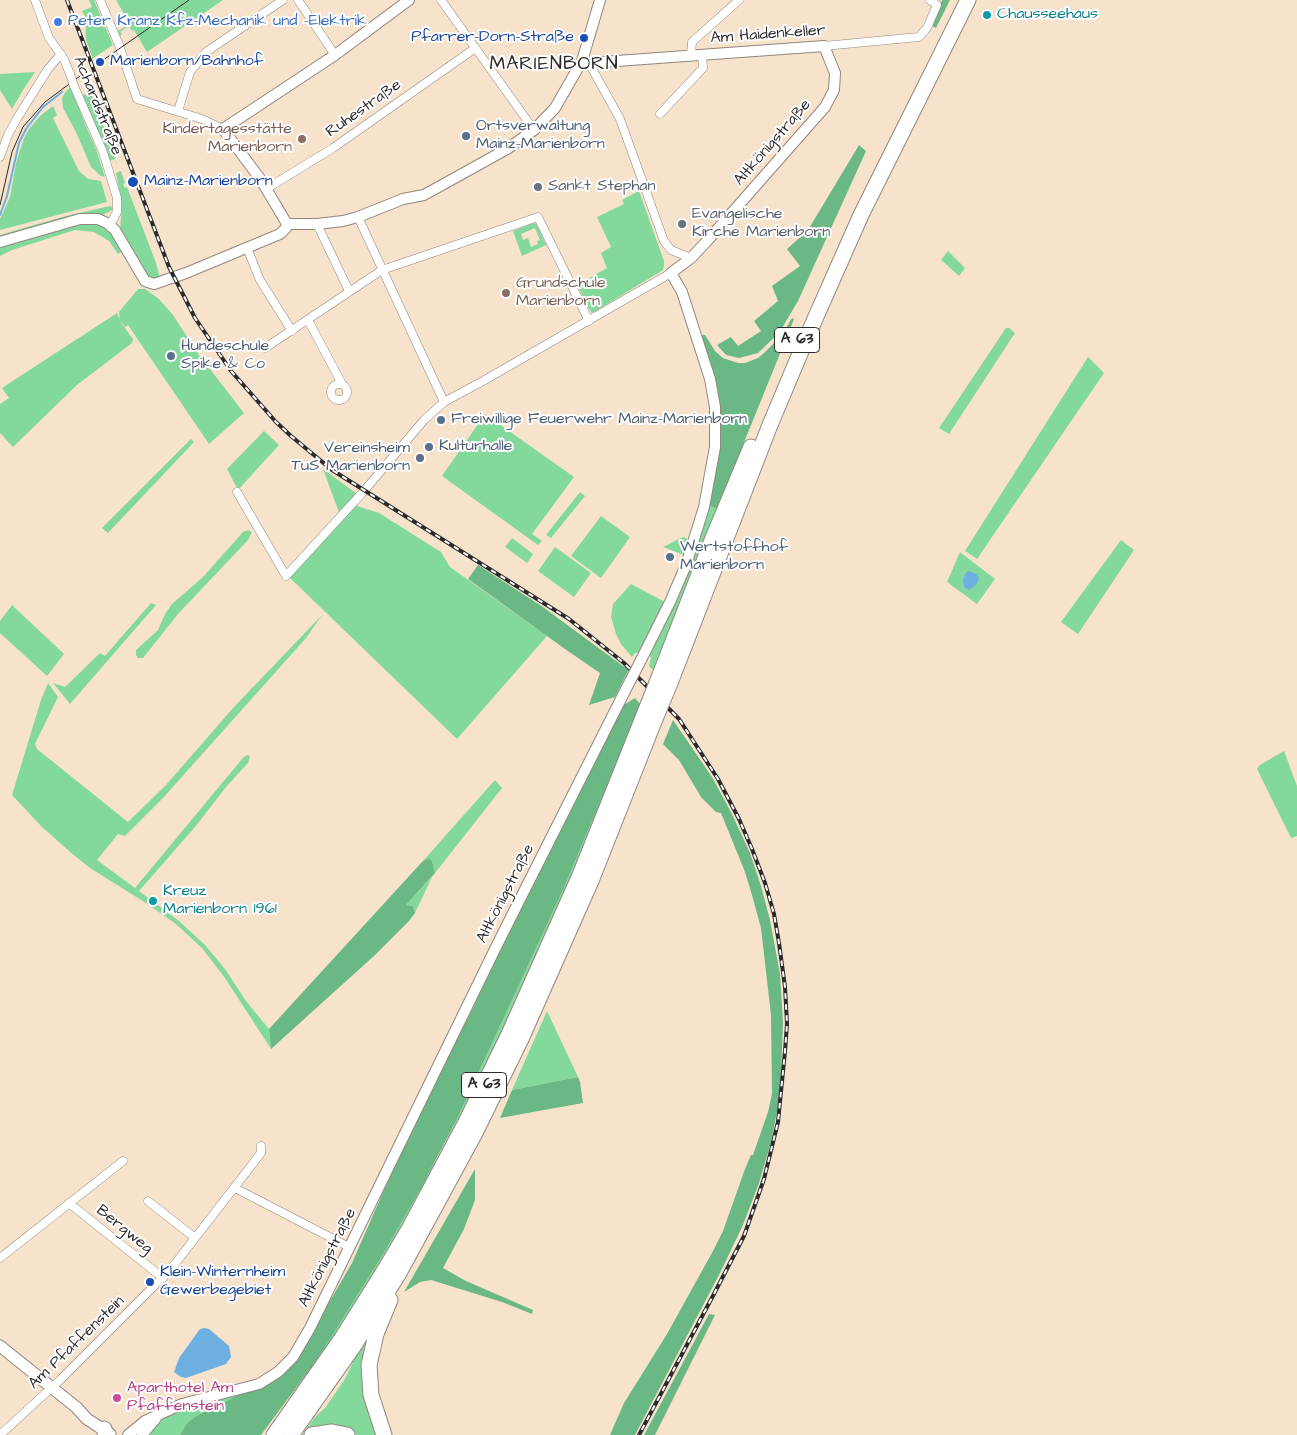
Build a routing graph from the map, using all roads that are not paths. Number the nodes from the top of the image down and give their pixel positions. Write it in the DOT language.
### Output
graph roads {
  1 [pos="35,0"];
  2 [pos="100,0"];
  3 [pos="283,0"];
  4 [pos="298,0"];
  5 [pos="409,0"];
  6 [pos="441,0"];
  7 [pos="600,0"];
  8 [pos="739,0"];
  9 [pos="958,0"];
  10 [pos="968,0"];
  11 [pos="933,2"];
  12 [pos="824,46"];
  13 [pos="474,49"];
  14 [pos="61,54"];
  15 [pos="702,54"];
  16 [pos="335,55"];
  17 [pos="691,55"];
  18 [pos="585,62"];
  19 [pos="178,111"];
  20 [pos="660,114"];
  21 [pos="223,129"];
  22 [pos="534,130"];
  23 [pos="0,157"];
  24 [pos="266,188"];
  25 [pos="358,217"];
  26 [pos="287,224"];
  27 [pos="318,224"];
  28 [pos="110,225"];
  29 [pos="0,242"];
  30 [pos="247,248"];
  31 [pos="691,258"];
  32 [pos="382,270"];
  33 [pos="675,270"];
  34 [pos="349,291"];
  35 [pos="308,320"];
  36 [pos="589,321"];
  37 [pos="292,331"];
  38 [pos="265,348"];
  39 [pos="341,384"];
  40 [pos="444,402"];
  41 [pos="237,492"];
  42 [pos="665,679"];
  43 [pos="651,714"];
  44 [pos="261,1146"];
  45 [pos="122,1161"];
  46 [pos="235,1188"];
  47 [pos="148,1201"];
  48 [pos="69,1203"];
  49 [pos="195,1238"];
  50 [pos="347,1251"];
  51 [pos="0,1258"];
  52 [pos="399,1273"];
  53 [pos="163,1278"];
  54 [pos="0,1346"];
  55 [pos="51,1387"];
  56 [pos="160,1414"];
  57 [pos="108,1433"];
  58 [pos="144,1434"];
  59 [pos="0,1435"];
  60 [pos="128,1435"];
  61 [pos="274,1435"];
  62 [pos="291,1435"];
  63 [pos="312,1435"];
  64 [pos="347,1435"];
  65 [pos="384,1435"];
  1 -- 14 [label="street, Achardstraße"];
  2 -- 19 [label="street"];
  3 -- 19 [label="street"];
  4 -- 16 [label="street"];
  5 -- 16 [label="street"];
  6 -- 13 [label="street"];
  7 -- 18 [label="street"];
  8 -- 17 [label="street"];
  9 -- 42 [label="highway, A 63"];
  10 -- 42 [label="highway, A 63"];
  11 -- 12 [label="street, Am Haidenkeller"];
  12 -- 15 [label="street, Am Haidenkeller"];
  12 -- 31 [label="street, Altkönigstraße"];
  13 -- 22 [label="street"];
  13 -- 24 [label="street, Ruhestraße"];
  14 -- 23 [label="street"];
  14 -- 28 [label="street, Achardstraße, bridge"];
  15 -- 17 [label="street, Am Haidenkeller"];
  15 -- 20 [label="street"];
  16 -- 21 [label="street"];
  17 -- 18 [label="street, Am Haidenkeller"];
  18 -- 22 [label="street"];
  18 -- 31 [label="street"];
  19 -- 21 [label="street"];
  21 -- 24 [label="street"];
  22 -- 25 [label="street"];
  24 -- 26 [label="street"];
  25 -- 27 [label="street"];
  25 -- 32 [label="street"];
  26 -- 27 [label="street"];
  26 -- 30 [label="street"];
  27 -- 34 [label="street"];
  28 -- 29 [label="street"];
  28 -- 30 [label="street"];
  30 -- 37 [label="street"];
  31 -- 33 [label="street, Altkönigstraße"];
  32 -- 34 [label="street"];
  32 -- 36 [label="street"];
  32 -- 40 [label="street"];
  33 -- 36 [label="street"];
  33 -- 50 [label="street, Altkönigstraße, bridge"];
  34 -- 35 [label="street"];
  35 -- 37 [label="street"];
  35 -- 39 [label="street"];
  36 -- 40 [label="street"];
  37 -- 38 [label="street"];
  40 -- 41 [label="street"];
  42 -- 43 [label="highway, A 63, bridge"];
  43 -- 52 [label="highway, A 63"];
  43 -- 61 [label="highway, A 63"];
  44 -- 46 [label="street, Am Pfaffenstein"];
  45 -- 48 [label="street"];
  46 -- 49 [label="street, Am Pfaffenstein"];
  46 -- 50 [label="street"];
  47 -- 49 [label="street"];
  48 -- 51 [label="street"];
  48 -- 53 [label="street, Bergweg"];
  49 -- 53 [label="street, Am Pfaffenstein"];
  50 -- 56 [label="street, Altkönigstraße"];
  52 -- 62 [label="highway, A 63"];
  52 -- 65 [label="highway"];
  53 -- 55 [label="street, Am Pfaffenstein"];
  54 -- 55 [label="main road"];
  55 -- 57 [label="main road"];
  55 -- 59 [label="street, Am Pfaffenstein"];
  56 -- 58 [label="street, Altkönigstraße"];
  56 -- 60 [label="street, Altkönigstraße"];
  63 -- 64 [label="highway"];
}
